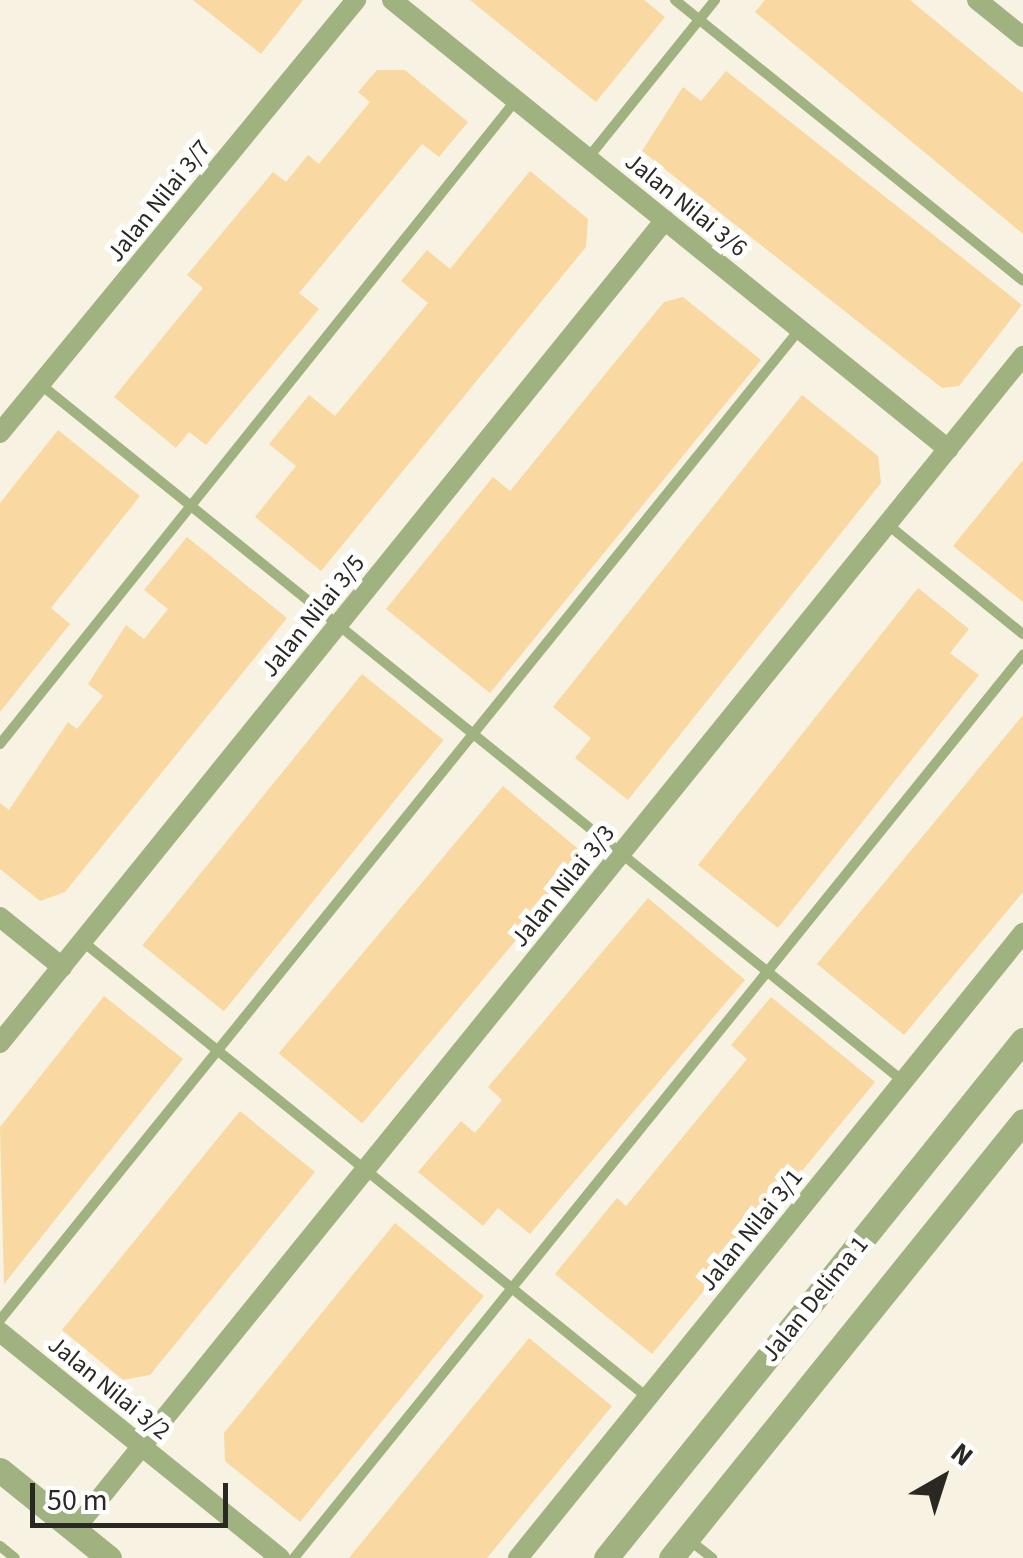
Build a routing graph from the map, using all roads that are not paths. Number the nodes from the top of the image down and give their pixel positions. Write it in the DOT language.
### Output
graph roads {
  1 [pos="356,0"];
  2 [pos="392,0"];
  3 [pos="675,0"];
  4 [pos="715,0"];
  5 [pos="977,0"];
  6 [pos="700,20"];
  7 [pos="1023,38"];
  8 [pos="516,100"];
  9 [pos="588,158"];
  10 [pos="665,220"];
  11 [pos="1023,281"];
  12 [pos="800,330"];
  13 [pos="1023,356"];
  14 [pos="40,384"];
  15 [pos="0,433"];
  16 [pos="948,449"];
  17 [pos="189,504"];
  18 [pos="887,524"];
  19 [pos="338,624"];
  20 [pos="1023,634"];
  21 [pos="1023,655"];
  22 [pos="474,734"];
  23 [pos="0,744"];
  24 [pos="621,854"];
  25 [pos="0,917"];
  26 [pos="1023,933"];
  27 [pos="82,941"];
  28 [pos="62,967"];
  29 [pos="768,971"];
  30 [pos="0,1043"];
  31 [pos="1021,1048"];
  32 [pos="218,1050"];
  33 [pos="904,1081"];
  34 [pos="1023,1121"];
  35 [pos="366,1170"];
  36 [pos="512,1288"];
  37 [pos="0,1320"];
  38 [pos="0,1332"];
  39 [pos="648,1398"];
  40 [pos="142,1447"];
  41 [pos="0,1470"];
  42 [pos="74,1530"];
  43 [pos="0,1546"];
  44 [pos="679,1548"];
  45 [pos="15,1558"];
  46 [pos="109,1558"];
  47 [pos="280,1558"];
  48 [pos="294,1558"];
  49 [pos="518,1558"];
  50 [pos="606,1558"];
  51 [pos="712,1558"];
  1 -- 14 [label="street, Jalan Nilai 3/7"];
  2 -- 8 [label="street, Jalan Nilai 3/6"];
  3 -- 6 [label="lane"];
  4 -- 6 [label="lane"];
  5 -- 7 [label="street"];
  6 -- 9 [label="lane"];
  6 -- 11 [label="lane"];
  8 -- 9 [label="street, Jalan Nilai 3/6"];
  8 -- 17 [label="lane"];
  9 -- 10 [label="street, Jalan Nilai 3/6"];
  10 -- 12 [label="street, Jalan Nilai 3/6"];
  10 -- 19 [label="street, Jalan Nilai 3/5"];
  12 -- 16 [label="street, Jalan Nilai 3/6"];
  12 -- 22 [label="lane"];
  13 -- 16 [label="street, Jalan Nilai 3/3"];
  14 -- 15 [label="street, Jalan Nilai 3/7"];
  14 -- 17 [label="lane"];
  16 -- 18 [label="street, Jalan Nilai 3/3"];
  17 -- 19 [label="lane"];
  17 -- 23 [label="lane"];
  18 -- 20 [label="lane"];
  18 -- 24 [label="street, Jalan Nilai 3/3"];
  19 -- 22 [label="lane"];
  19 -- 27 [label="street, Jalan Nilai 3/5"];
  21 -- 29 [label="lane"];
  22 -- 24 [label="lane"];
  22 -- 32 [label="lane"];
  24 -- 29 [label="lane"];
  24 -- 35 [label="street, Jalan Nilai 3/3"];
  25 -- 28 [label="street"];
  26 -- 33 [label="street, Jalan Nilai 3/1"];
  27 -- 28 [label="street, Jalan Nilai 3/5"];
  27 -- 32 [label="lane"];
  28 -- 30 [label="street, Jalan Nilai 3/5"];
  29 -- 33 [label="lane"];
  29 -- 36 [label="lane"];
  31 -- 50 [label="street, Jalan Delima 1"];
  32 -- 35 [label="lane"];
  32 -- 37 [label="lane"];
  33 -- 39 [label="street, Jalan Nilai 3/1"];
  34 -- 44 [label="street, Jalan Delima 1"];
  35 -- 36 [label="lane"];
  35 -- 40 [label="street, Jalan Nilai 3/3"];
  36 -- 39 [label="lane"];
  36 -- 48 [label="lane"];
  38 -- 40 [label="street, Jalan Nilai 3/2"];
  39 -- 49 [label="street, Jalan Nilai 3/1"];
  40 -- 42 [label="street, Jalan Nilai 3/3"];
  40 -- 47 [label="street, Jalan Nilai 3/2"];
  41 -- 42 [label="street"];
  42 -- 46 [label="street"];
  43 -- 45 [label="lane"];
  44 -- 51 [label="lane"];
}
